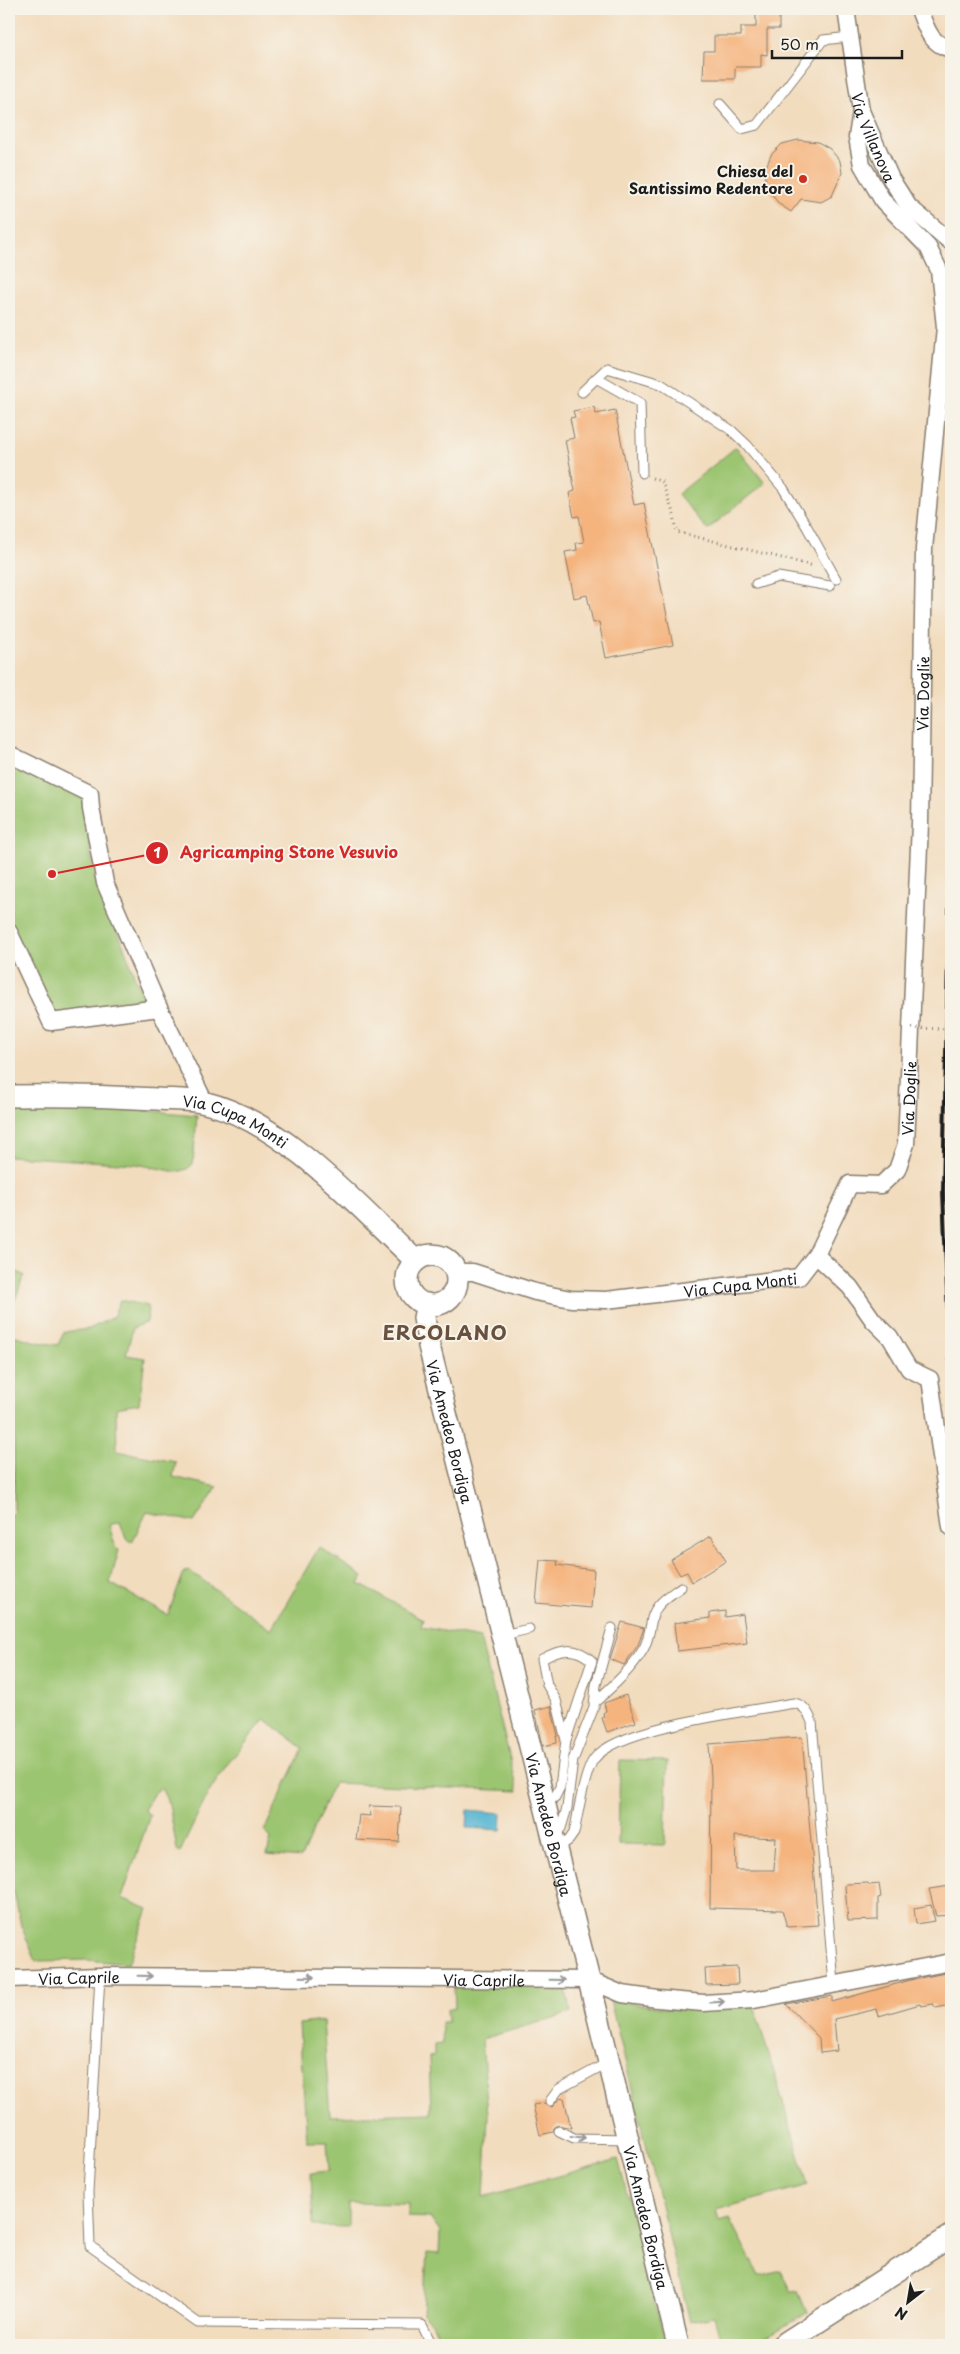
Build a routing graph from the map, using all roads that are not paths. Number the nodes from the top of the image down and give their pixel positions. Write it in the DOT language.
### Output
graph roads {
  1 [pos="846,9"];
  2 [pos="919,9"];
  3 [pos="850,37"];
  4 [pos="951,49"];
  5 [pos="720,104"];
  6 [pos="861,111"];
  7 [pos="951,242"];
  8 [pos="596,378"];
  9 [pos="582,392"];
  10 [pos="642,473"];
  11 [pos="756,584"];
  12 [pos="9,754"];
  13 [pos="9,932"];
  14 [pos="160,1008"];
  15 [pos="9,1096"];
  16 [pos="205,1103"];
  17 [pos="816,1255"];
  18 [pos="416,1261"];
  19 [pos="456,1272"];
  20 [pos="427,1304"];
  21 [pos="951,1527"];
  22 [pos="681,1587"];
  23 [pos="612,1628"];
  24 [pos="529,1629"];
  25 [pos="503,1636"];
  26 [pos="594,1703"];
  27 [pos="566,1740"];
  28 [pos="545,1803"];
  29 [pos="554,1843"];
  30 [pos="951,1962"];
  31 [pos="100,1976"];
  32 [pos="9,1979"];
  33 [pos="589,1980"];
  34 [pos="834,1984"];
  35 [pos="609,2062"];
  36 [pos="550,2101"];
  37 [pos="559,2131"];
  38 [pos="628,2139"];
  39 [pos="951,2236"];
  40 [pos="432,2345"];
  41 [pos="678,2345"];
  42 [pos="782,2345"];
  1 -- 3 [label="street, Via Villanova"];
  2 -- 4 [label="street"];
  3 -- 5 [label="lane"];
  3 -- 6 [label="street, Via Villanova"];
  6 -- 7 [label="street, Via Villanova"];
  6 -- 17 [label="street, Via Doglie"];
  8 -- 9 [label="lane"];
  8 -- 10 [label="lane"];
  8 -- 11 [label="lane"];
  12 -- 14 [label="street"];
  13 -- 14 [label="street"];
  14 -- 16 [label="street"];
  15 -- 16 [label="street, Via Cupa Monti"];
  16 -- 18 [label="street, Via Cupa Monti"];
  17 -- 19 [label="street, Via Cupa Monti"];
  17 -- 21 [label="street"];
  18 -- 19 [label="street"];
  18 -- 20 [label="street"];
  19 -- 20 [label="street"];
  20 -- 25 [label="street, Via Amedeo Bordiga"];
  22 -- 26 [label="lane"];
  23 -- 26 [label="lane"];
  24 -- 25 [label="lane"];
  25 -- 28 [label="street, Via Amedeo Bordiga"];
  26 -- 29 [label="lane"];
  27 -- 27 [label="lane"];
  27 -- 28 [label="lane"];
  28 -- 29 [label="street, Via Amedeo Bordiga"];
  29 -- 33 [label="street, Via Amedeo Bordiga"];
  29 -- 34 [label="lane"];
  30 -- 34 [label="street, Via Caprile"];
  31 -- 32 [label="street, Via Caprile"];
  31 -- 33 [label="street, Via Caprile, one-way"];
  31 -- 40 [label="lane"];
  33 -- 34 [label="street, Via Caprile, one-way"];
  33 -- 35 [label="street, Via Amedeo Bordiga"];
  35 -- 36 [label="lane"];
  35 -- 38 [label="street, Via Amedeo Bordiga"];
  37 -- 38 [label="lane, one-way"];
  38 -- 41 [label="street, Via Amedeo Bordiga"];
  39 -- 42 [label="street"];
}
